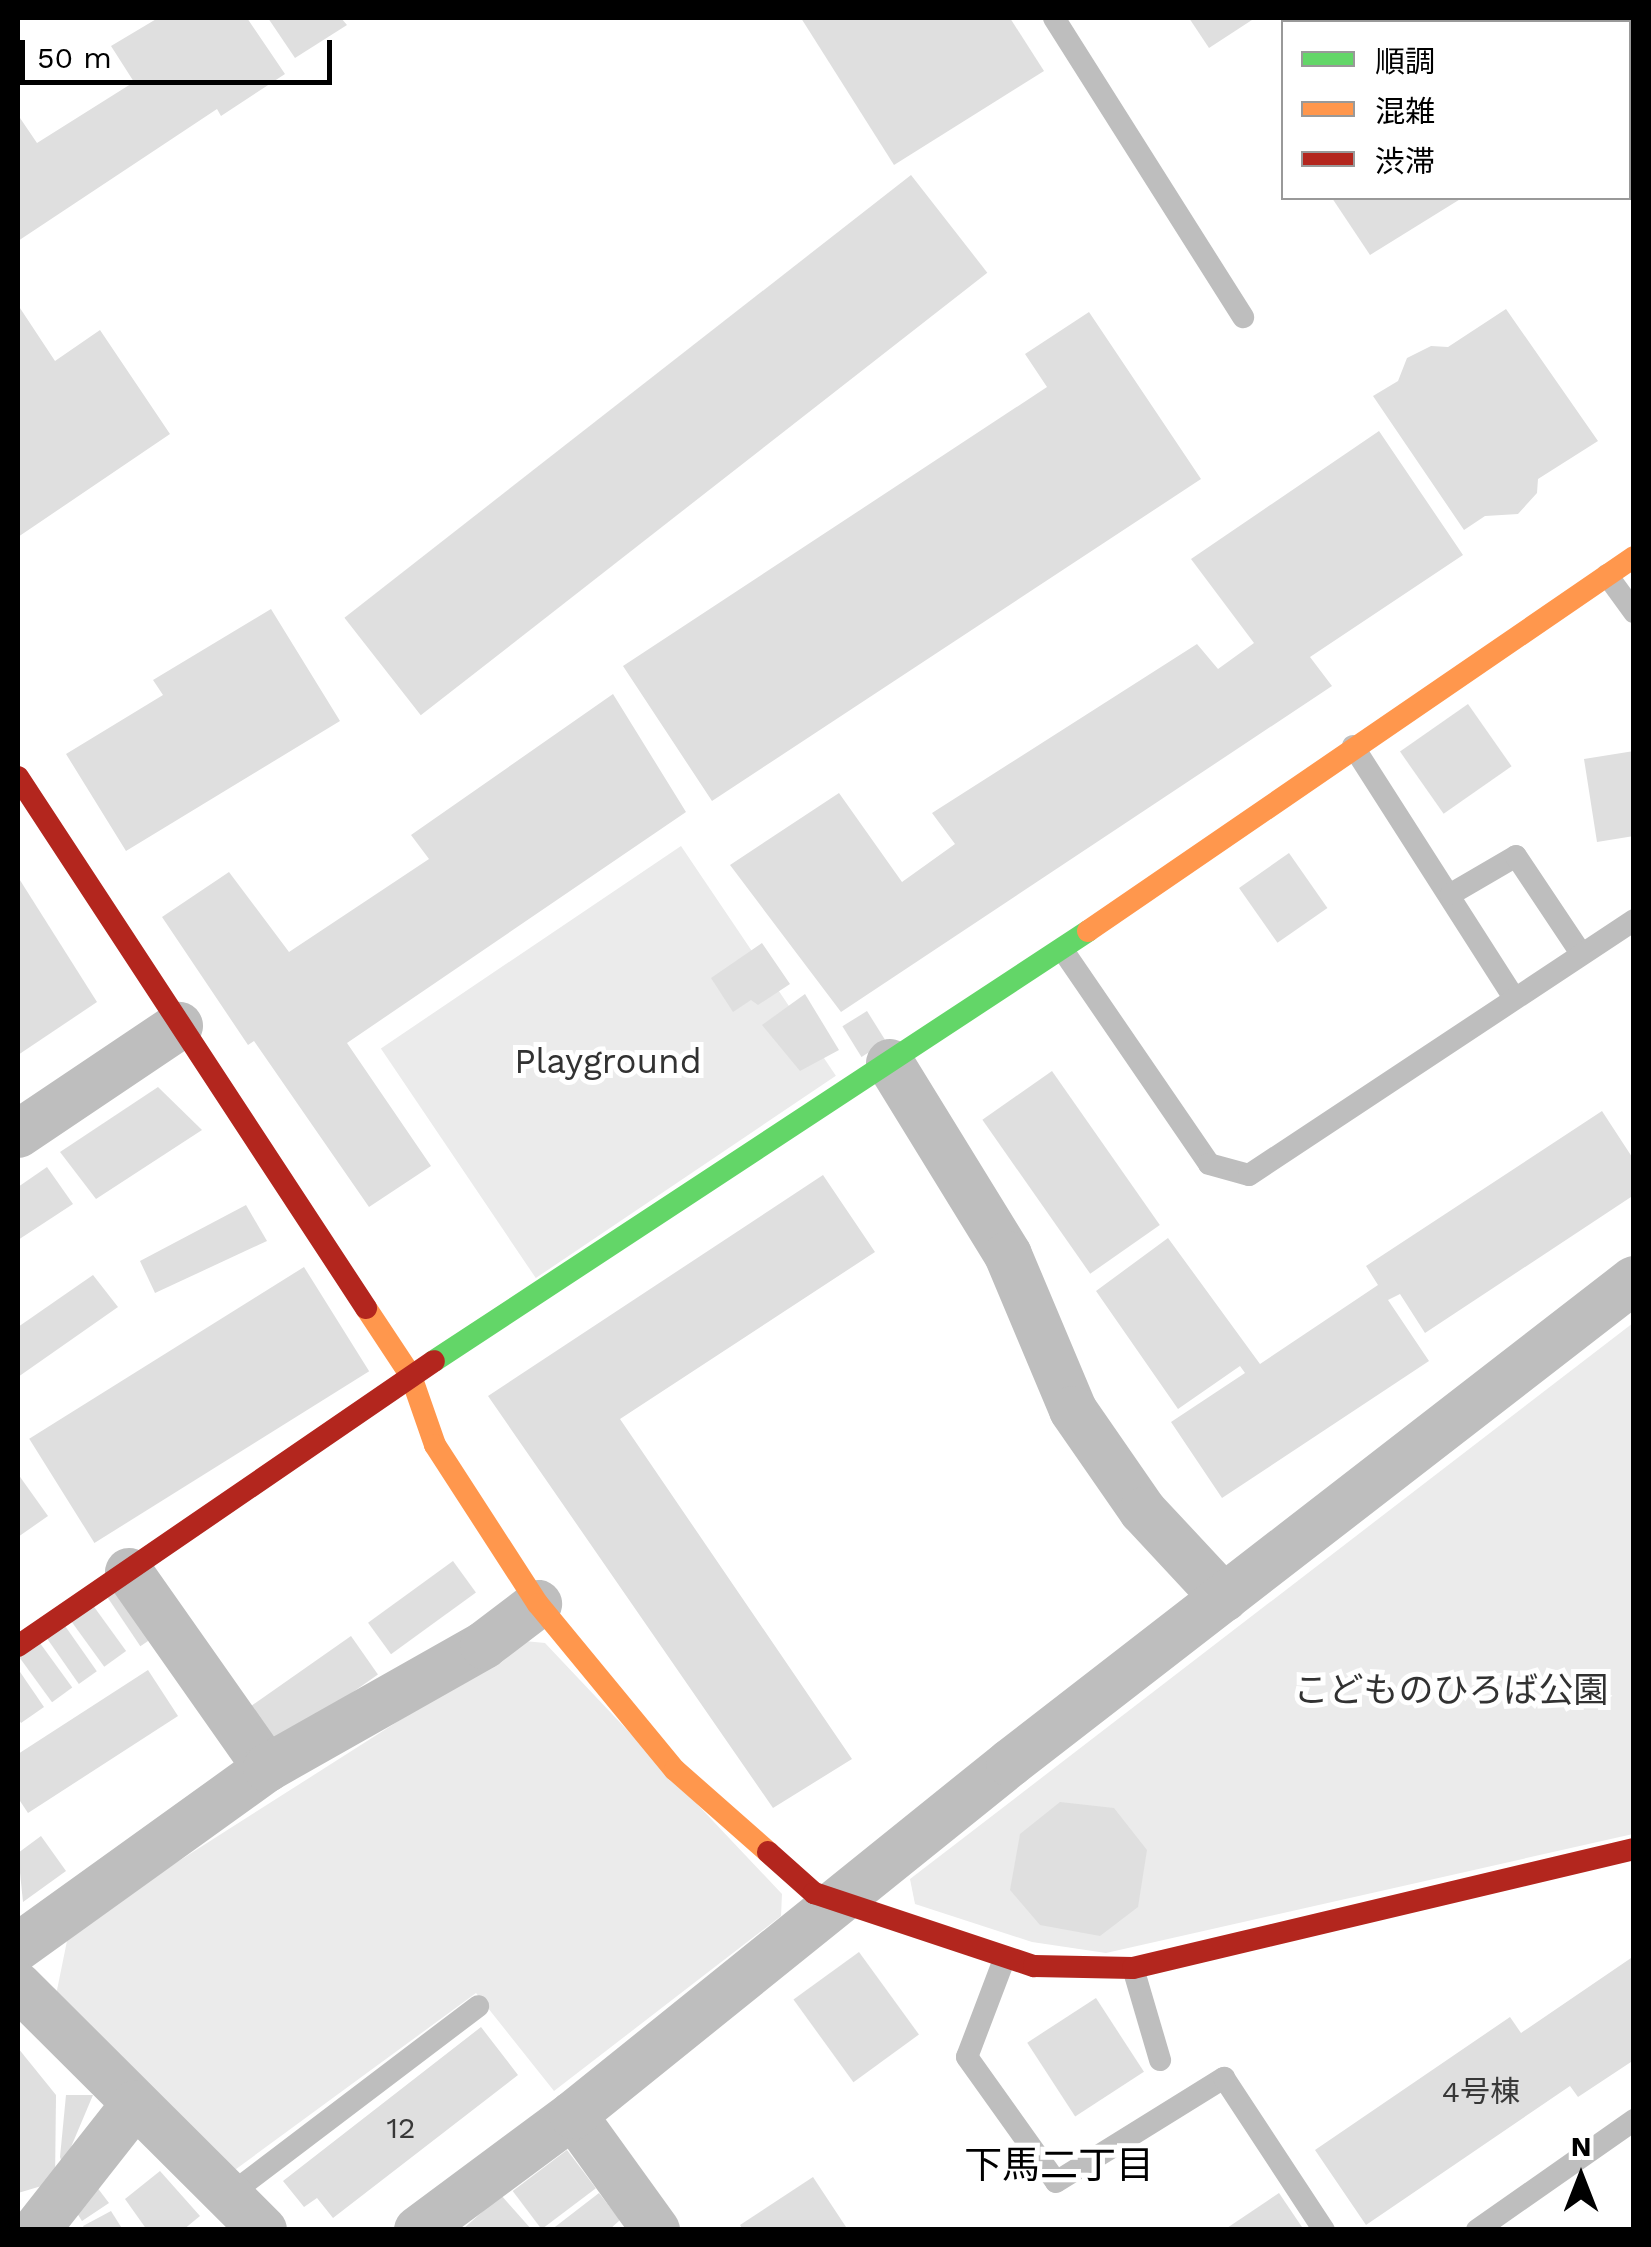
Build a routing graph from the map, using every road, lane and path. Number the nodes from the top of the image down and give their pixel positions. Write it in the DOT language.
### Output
graph roads {
  1 [pos="1054,18"];
  2 [pos="1244,317"];
  3 [pos="1634,557"];
  4 [pos="1607,575"];
  5 [pos="1634,612"];
  6 [pos="1353,746"];
  7 [pos="18,777"];
  8 [pos="1452,894"];
  9 [pos="1634,920"];
  10 [pos="1062,949"];
  11 [pos="1580,952"];
  12 [pos="1513,996"];
  13 [pos="180,1026"];
  14 [pos="890,1063"];
  15 [pos="18,1134"];
  16 [pos="1634,1280"];
  17 [pos="411,1376"];
  18 [pos="129,1572"];
  19 [pos="1224,1598"];
  20 [pos="538,1604"];
  21 [pos="18,1646"];
  22 [pos="267,1768"];
  23 [pos="1634,1848"];
  24 [pos="839,1900"];
  25 [pos="18,1947"];
  26 [pos="1005,1956"];
  27 [pos="1133,1968"];
  28 [pos="18,1986"];
  29 [pos="478,2006"];
  30 [pos="1160,2060"];
  31 [pos="135,2104"];
  32 [pos="574,2115"];
  33 [pos="1634,2120"];
  34 [pos="232,2193"];
  35 [pos="40,2221"];
  36 [pos="263,2230"];
  37 [pos="418,2230"];
  38 [pos="656,2230"];
  39 [pos="1324,2230"];
  40 [pos="1477,2230"];
  1 -- 2 [label="lane"];
  3 -- 4 [label="street"];
  4 -- 5 [label="lane"];
  4 -- 6 [label="street"];
  6 -- 8 [label="lane"];
  6 -- 10 [label="street"];
  7 -- 13 [label="street"];
  8 -- 11 [label="lane"];
  8 -- 12 [label="lane"];
  9 -- 11 [label="lane"];
  10 -- 12 [label="lane"];
  10 -- 14 [label="street"];
  11 -- 12 [label="lane"];
  13 -- 15 [label="street"];
  13 -- 17 [label="street"];
  14 -- 17 [label="street"];
  14 -- 19 [label="street"];
  16 -- 19 [label="street"];
  17 -- 18 [label="street"];
  17 -- 20 [label="street"];
  18 -- 21 [label="street"];
  18 -- 22 [label="street"];
  19 -- 24 [label="street"];
  20 -- 22 [label="street"];
  20 -- 24 [label="street"];
  22 -- 25 [label="street"];
  23 -- 27 [label="street"];
  24 -- 26 [label="street"];
  24 -- 32 [label="street"];
  26 -- 27 [label="street"];
  26 -- 39 [label="lane"];
  27 -- 30 [label="lane"];
  28 -- 31 [label="street"];
  29 -- 34 [label="lane"];
  31 -- 34 [label="street"];
  31 -- 35 [label="street"];
  32 -- 37 [label="street"];
  32 -- 38 [label="street"];
  33 -- 40 [label="lane"];
  34 -- 36 [label="street"];
}
